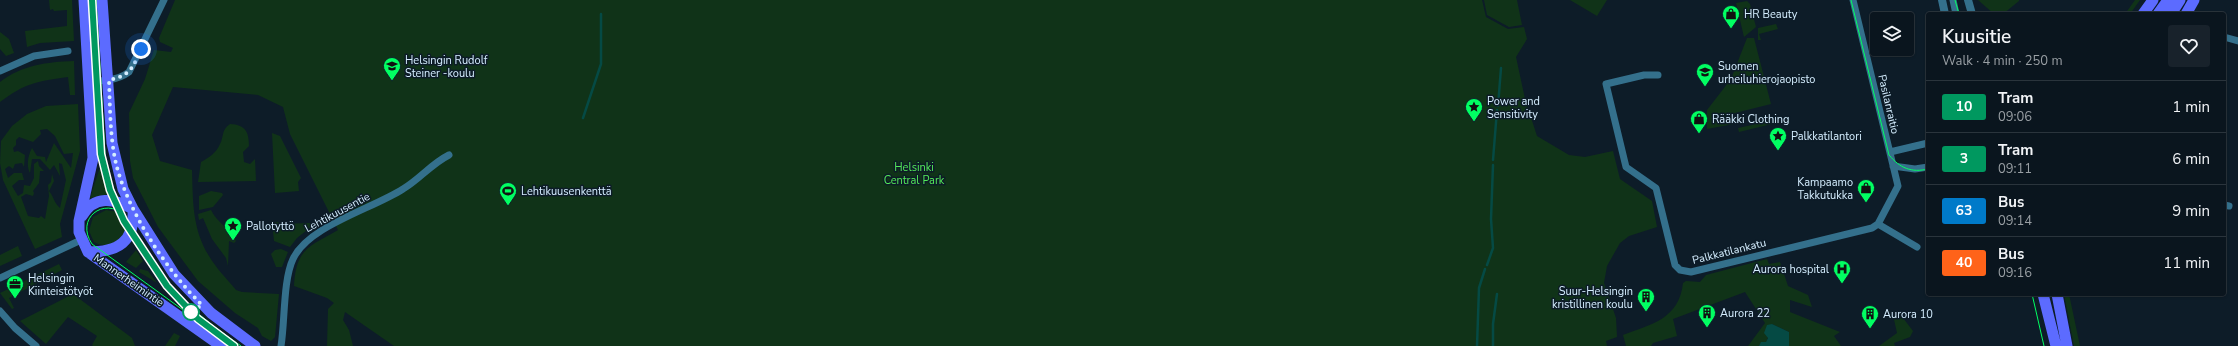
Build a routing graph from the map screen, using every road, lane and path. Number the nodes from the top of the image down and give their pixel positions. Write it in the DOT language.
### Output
graph roads {
  1 [pos="84,0"];
  2 [pos="102,0"];
  3 [pos="164,0"];
  4 [pos="1853,0"];
  5 [pos="1942,0"];
  6 [pos="1953,0"];
  7 [pos="1968,0"];
  8 [pos="2153,0"];
  9 [pos="2168,0"];
  10 [pos="2180,0"];
  11 [pos="2194,0"];
  12 [pos="1945,12"];
  13 [pos="1956,12"];
  14 [pos="1971,12"];
  15 [pos="2144,12"];
  16 [pos="2159,12"];
  17 [pos="2172,12"];
  18 [pos="2187,12"];
  19 [pos="2226,37"];
  20 [pos="2238,40"];
  21 [pos="68,51"];
  22 [pos="0,71"];
  23 [pos="1658,75"];
  24 [pos="109,80"];
  25 [pos="88,81"];
  26 [pos="1926,143"];
  27 [pos="1890,152"];
  28 [pos="449,155"];
  29 [pos="1894,166"];
  30 [pos="1926,167"];
  31 [pos="133,209"];
  32 [pos="79,221"];
  33 [pos="1878,224"];
  34 [pos="81,240"];
  35 [pos="1917,247"];
  36 [pos="88,252"];
  37 [pos="0,278"];
  38 [pos="2044,296"];
  39 [pos="2057,296"];
  40 [pos="0,311"];
  41 [pos="36,346"];
  42 [pos="221,346"];
  43 [pos="255,346"];
  44 [pos="281,346"];
  45 [pos="2056,346"];
  46 [pos="2067,346"];
  1 -- 25 [label="main road, Mannerheimintie"];
  2 -- 24 [label="main road"];
  3 -- 24 [label="street"];
  4 -- 27 [label="street, Pasilanraitio"];
  5 -- 12 [label="street"];
  6 -- 13 [label="street"];
  7 -- 14 [label="street"];
  8 -- 15 [label="main road"];
  9 -- 16 [label="main road"];
  10 -- 17 [label="main road"];
  11 -- 18 [label="main road"];
  19 -- 20 [label="street"];
  21 -- 22 [label="street"];
  23 -- 33 [label="street, Palkkatilankatu"];
  24 -- 25 [label="street"];
  24 -- 31 [label="main road"];
  25 -- 32 [label="main road, Mannerheimintie"];
  26 -- 27 [label="street"];
  27 -- 29 [label="street, Pasilanraitio"];
  28 -- 44 [label="street, Lehtikuusentie"];
  29 -- 30 [label="street"];
  29 -- 33 [label="street"];
  31 -- 32 [label="main road"];
  31 -- 36 [label="main road"];
  31 -- 43 [label="main road"];
  32 -- 34 [label="main road, Mannerheimintie"];
  33 -- 35 [label="street"];
  34 -- 36 [label="main road, Mannerheimintie"];
  34 -- 37 [label="street"];
  36 -- 42 [label="main road, Mannerheimintie"];
  38 -- 45 [label="main road"];
  39 -- 46 [label="main road"];
  40 -- 41 [label="street"];
}
